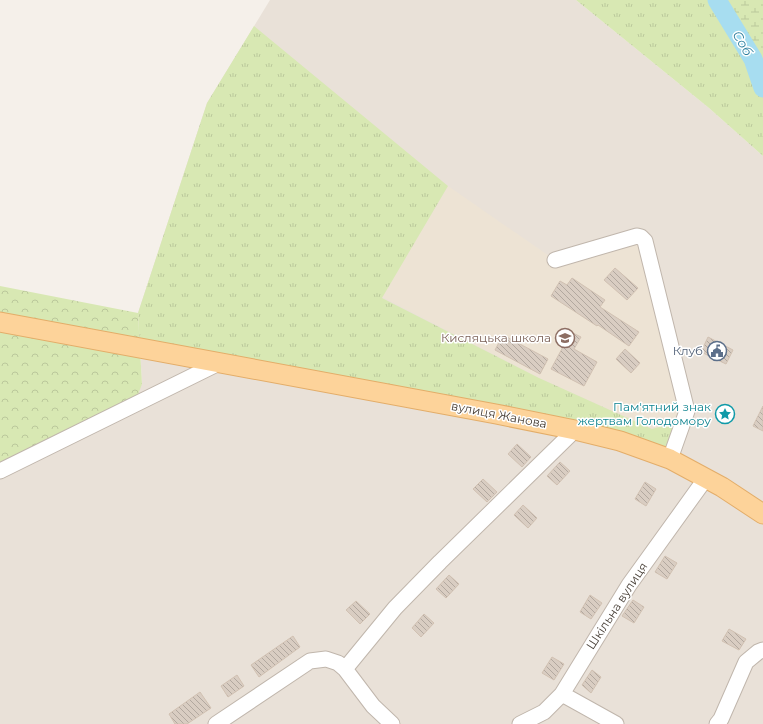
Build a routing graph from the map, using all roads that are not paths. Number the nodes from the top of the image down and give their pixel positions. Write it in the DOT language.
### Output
graph roads {
  1 [pos="555,260"];
  2 [pos="0,322"];
  3 [pos="219,363"];
  4 [pos="575,430"];
  5 [pos="670,459"];
  6 [pos="0,471"];
  7 [pos="706,478"];
  8 [pos="763,514"];
  9 [pos="763,650"];
  10 [pos="346,669"];
  11 [pos="562,694"];
  12 [pos="216,724"];
  13 [pos="392,724"];
  14 [pos="520,724"];
  15 [pos="616,724"];
  16 [pos="717,724"];
  1 -- 5 [label="street"];
  2 -- 3 [label="main road, вулиця Жанова"];
  3 -- 4 [label="main road, вулиця Жанова"];
  3 -- 6 [label="street"];
  4 -- 5 [label="main road, вулиця Жанова"];
  4 -- 10 [label="street"];
  5 -- 7 [label="main road, вулиця Жанова"];
  7 -- 8 [label="main road, вулиця Жанова"];
  7 -- 11 [label="street, Шкільна вулиця"];
  9 -- 16 [label="street"];
  10 -- 12 [label="street"];
  10 -- 13 [label="street"];
  11 -- 14 [label="street, Шкільна вулиця"];
  11 -- 15 [label="street"];
}
